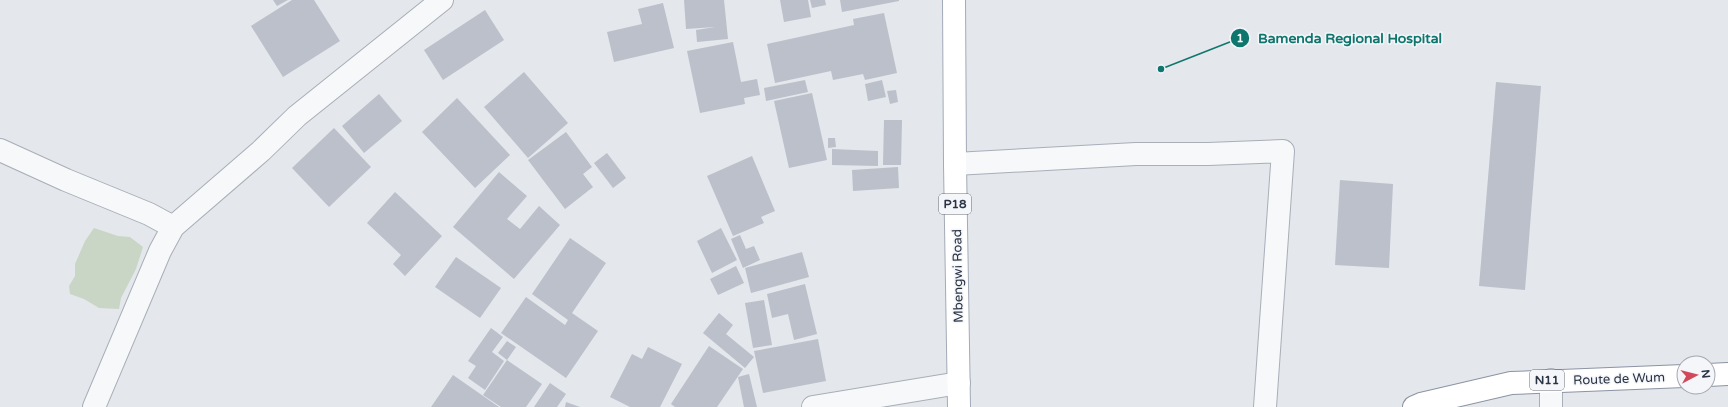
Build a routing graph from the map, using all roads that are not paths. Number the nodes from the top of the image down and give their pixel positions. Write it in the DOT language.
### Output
graph roads {
  1 [pos="442,0"];
  2 [pos="954,0"];
  3 [pos="0,150"];
  4 [pos="955,164"];
  5 [pos="173,227"];
  6 [pos="1728,374"];
  7 [pos="1716,375"];
  8 [pos="1676,376"];
  9 [pos="1551,380"];
  10 [pos="959,383"];
  11 [pos="94,407"];
  12 [pos="813,407"];
  13 [pos="959,407"];
  14 [pos="1265,407"];
  15 [pos="1414,407"];
  16 [pos="1551,407"];
  1 -- 5 [label="street"];
  2 -- 4 [label="main road, Mbengwi Road / P18"];
  3 -- 5 [label="street"];
  4 -- 10 [label="main road, Mbengwi Road / P18"];
  4 -- 14 [label="street"];
  5 -- 11 [label="street"];
  6 -- 7 [label="main road"];
  8 -- 9 [label="main road, Route de Wum / N11"];
  9 -- 15 [label="main road, Route de Wum / N11"];
  9 -- 16 [label="street"];
  10 -- 12 [label="street"];
  10 -- 13 [label="main road, Mbengwi Road / P18"];
}
